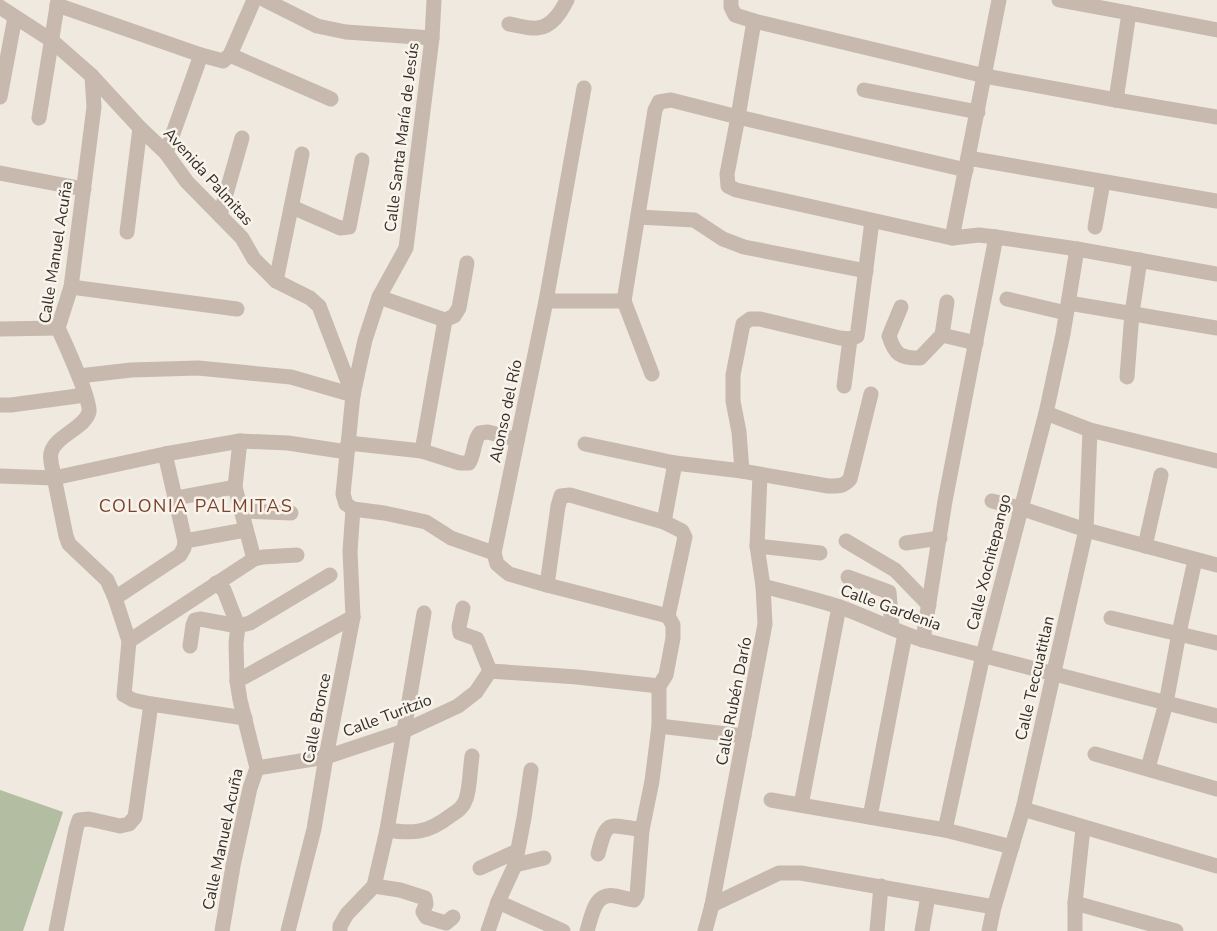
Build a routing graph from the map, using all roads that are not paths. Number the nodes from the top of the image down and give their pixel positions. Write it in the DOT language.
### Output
graph roads {
  1 [pos="254,0"];
  2 [pos="265,0"];
  3 [pos="434,0"];
  4 [pos="567,0"];
  5 [pos="999,0"];
  6 [pos="1060,0"];
  7 [pos="58,3"];
  8 [pos="731,4"];
  9 [pos="0,7"];
  10 [pos="1129,13"];
  11 [pos="15,17"];
  12 [pos="754,21"];
  13 [pos="509,24"];
  14 [pos="1217,30"];
  15 [pos="432,38"];
  16 [pos="51,40"];
  17 [pos="201,55"];
  18 [pos="226,58"];
  19 [pos="92,76"];
  20 [pos="985,76"];
  21 [pos="584,88"];
  22 [pos="864,90"];
  23 [pos="0,97"];
  24 [pos="331,99"];
  25 [pos="1116,100"];
  26 [pos="978,112"];
  27 [pos="738,117"];
  28 [pos="1217,117"];
  29 [pos="39,118"];
  30 [pos="140,128"];
  31 [pos="242,138"];
  32 [pos="166,153"];
  33 [pos="302,154"];
  34 [pos="362,160"];
  35 [pos="967,164"];
  36 [pos="0,172"];
  37 [pos="1103,182"];
  38 [pos="84,189"];
  39 [pos="1217,201"];
  40 [pos="292,207"];
  41 [pos="220,215"];
  42 [pos="638,217"];
  43 [pos="872,221"];
  44 [pos="1095,227"];
  45 [pos="127,232"];
  46 [pos="996,237"];
  47 [pos="952,238"];
  48 [pos="1077,249"];
  49 [pos="1140,260"];
  50 [pos="467,263"];
  51 [pos="866,272"];
  52 [pos="1217,274"];
  53 [pos="276,281"];
  54 [pos="71,287"];
  55 [pos="379,297"];
  56 [pos="1007,299"];
  57 [pos="546,301"];
  58 [pos="624,301"];
  59 [pos="947,302"];
  60 [pos="901,307"];
  61 [pos="1068,308"];
  62 [pos="237,309"];
  63 [pos="1132,313"];
  64 [pos="445,320"];
  65 [pos="58,328"];
  66 [pos="1217,328"];
  67 [pos="0,329"];
  68 [pos="942,335"];
  69 [pos="850,339"];
  70 [pos="976,343"];
  71 [pos="652,374"];
  72 [pos="79,376"];
  73 [pos="1127,377"];
  74 [pos="844,386"];
  75 [pos="353,394"];
  76 [pos="871,394"];
  77 [pos="85,395"];
  78 [pos="0,405"];
  79 [pos="1046,413"];
  80 [pos="1090,430"];
  81 [pos="517,440"];
  82 [pos="240,441"];
  83 [pos="585,444"];
  84 [pos="348,448"];
  85 [pos="422,451"];
  86 [pos="165,454"];
  87 [pos="1217,461"];
  88 [pos="675,463"];
  89 [pos="742,471"];
  90 [pos="760,475"];
  91 [pos="1161,475"];
  92 [pos="0,476"];
  93 [pos="54,478"];
  94 [pos="235,487"];
  95 [pos="176,498"];
  96 [pos="992,501"];
  97 [pos="1020,508"];
  98 [pos="352,509"];
  99 [pos="242,511"];
  100 [pos="291,513"];
  101 [pos="664,522"];
  102 [pos="245,530"];
  103 [pos="1086,530"];
  104 [pos="940,538"];
  105 [pos="846,541"];
  106 [pos="906,543"];
  107 [pos="185,545"];
  108 [pos="757,546"];
  109 [pos="1145,546"];
  110 [pos="820,553"];
  111 [pos="494,554"];
  112 [pos="297,555"];
  113 [pos="254,559"];
  114 [pos="1195,560"];
  115 [pos="1217,565"];
  116 [pos="330,575"];
  117 [pos="848,577"];
  118 [pos="216,583"];
  119 [pos="547,585"];
  120 [pos="763,586"];
  121 [pos="115,598"];
  122 [pos="929,605"];
  123 [pos="839,607"];
  124 [pos="463,608"];
  125 [pos="424,613"];
  126 [pos="668,616"];
  127 [pos="353,617"];
  128 [pos="1112,618"];
  129 [pos="238,626"];
  130 [pos="899,631"];
  131 [pos="1179,633"];
  132 [pos="923,640"];
  133 [pos="129,641"];
  134 [pos="1217,643"];
  135 [pos="190,646"];
  136 [pos="983,655"];
  137 [pos="490,671"];
  138 [pos="1053,674"];
  139 [pos="237,681"];
  140 [pos="659,686"];
  141 [pos="1166,703"];
  142 [pos="151,704"];
  143 [pos="1217,716"];
  144 [pos="245,718"];
  145 [pos="659,726"];
  146 [pos="404,731"];
  147 [pos="744,736"];
  148 [pos="1095,754"];
  149 [pos="472,756"];
  150 [pos="326,757"];
  151 [pos="256,768"];
  152 [pos="1148,768"];
  153 [pos="531,770"];
  154 [pos="1217,789"];
  155 [pos="771,800"];
  156 [pos="801,805"];
  157 [pos="1023,809"];
  158 [pos="870,817"];
  159 [pos="1083,828"];
  160 [pos="387,830"];
  161 [pos="642,830"];
  162 [pos="945,830"];
  163 [pos="1012,847"];
  164 [pos="598,854"];
  165 [pos="516,858"];
  166 [pos="544,858"];
  167 [pos="1217,866"];
  168 [pos="480,868"];
  169 [pos="375,886"];
  170 [pos="881,886"];
  171 [pos="928,896"];
  172 [pos="498,902"];
  173 [pos="1074,903"];
  174 [pos="712,905"];
  175 [pos="994,907"];
  176 [pos="453,917"];
  177 [pos="59,931"];
  178 [pos="222,931"];
  179 [pos="288,931"];
  180 [pos="340,931"];
  181 [pos="488,931"];
  182 [pos="562,931"];
  183 [pos="587,931"];
  184 [pos="705,931"];
  185 [pos="877,931"];
  186 [pos="922,931"];
  187 [pos="989,931"];
  188 [pos="1075,931"];
  189 [pos="1176,931"];
  1 -- 18 [label="street"];
  2 -- 15 [label="street"];
  3 -- 15 [label="street, Calle Santa María de Jesús"];
  4 -- 13 [label="street"];
  5 -- 20 [label="street"];
  6 -- 10 [label="street"];
  7 -- 16 [label="street"];
  7 -- 17 [label="street"];
  8 -- 12 [label="street"];
  9 -- 11 [label="street, Avenida Palmitas"];
  10 -- 14 [label="street"];
  10 -- 25 [label="street"];
  11 -- 16 [label="street, Avenida Palmitas"];
  11 -- 23 [label="street"];
  12 -- 20 [label="street"];
  12 -- 27 [label="street"];
  15 -- 55 [label="street, Calle Santa María de Jesús"];
  16 -- 19 [label="street, Avenida Palmitas"];
  16 -- 29 [label="street"];
  17 -- 18 [label="street"];
  17 -- 32 [label="street"];
  18 -- 24 [label="street"];
  19 -- 30 [label="street, Avenida Palmitas"];
  19 -- 38 [label="street, Calle Manuel Acuña"];
  20 -- 25 [label="street"];
  20 -- 26 [label="street"];
  21 -- 57 [label="street, Alonso del Río"];
  22 -- 26 [label="street"];
  25 -- 28 [label="street"];
  26 -- 35 [label="street"];
  27 -- 35 [label="street"];
  27 -- 42 [label="street"];
  27 -- 43 [label="street"];
  30 -- 32 [label="street, Avenida Palmitas"];
  30 -- 45 [label="street"];
  31 -- 41 [label="street"];
  32 -- 41 [label="street, Avenida Palmitas"];
  33 -- 40 [label="street"];
  34 -- 40 [label="street"];
  35 -- 37 [label="street"];
  35 -- 47 [label="street"];
  36 -- 38 [label="street"];
  37 -- 39 [label="street"];
  37 -- 44 [label="street"];
  38 -- 54 [label="street, Calle Manuel Acuña"];
  40 -- 53 [label="street"];
  41 -- 53 [label="street, Avenida Palmitas"];
  42 -- 51 [label="street"];
  42 -- 58 [label="street"];
  43 -- 47 [label="street"];
  43 -- 51 [label="street"];
  46 -- 47 [label="street"];
  46 -- 48 [label="street"];
  46 -- 70 [label="street"];
  48 -- 49 [label="street"];
  48 -- 61 [label="street, Calle Xochitepango"];
  49 -- 52 [label="street"];
  49 -- 63 [label="street"];
  50 -- 64 [label="street"];
  51 -- 69 [label="street"];
  53 -- 75 [label="street, Avenida Palmitas"];
  54 -- 62 [label="street"];
  54 -- 65 [label="street, Calle Manuel Acuña"];
  55 -- 64 [label="street"];
  55 -- 75 [label="street, Calle Santa María de Jesús"];
  56 -- 61 [label="street"];
  57 -- 58 [label="street"];
  57 -- 81 [label="street, Alonso del Río"];
  58 -- 71 [label="street"];
  59 -- 68 [label="street"];
  60 -- 68 [label="street"];
  61 -- 63 [label="street"];
  61 -- 79 [label="street, Calle Xochitepango"];
  63 -- 66 [label="street"];
  63 -- 73 [label="street"];
  64 -- 85 [label="street"];
  65 -- 67 [label="street"];
  65 -- 72 [label="street, Calle Manuel Acuña"];
  68 -- 70 [label="street"];
  69 -- 74 [label="street"];
  69 -- 89 [label="street"];
  70 -- 104 [label="street"];
  72 -- 75 [label="street"];
  72 -- 77 [label="street, Calle Manuel Acuña"];
  75 -- 84 [label="street, Calle Santa María de Jesús"];
  76 -- 90 [label="street"];
  77 -- 78 [label="street"];
  77 -- 93 [label="street, Calle Manuel Acuña"];
  79 -- 80 [label="street"];
  79 -- 97 [label="street, Calle Xochitepango"];
  80 -- 87 [label="street"];
  80 -- 103 [label="street, Calle Teccuatitlan"];
  81 -- 85 [label="street"];
  81 -- 111 [label="street, Alonso del Río"];
  82 -- 84 [label="street"];
  82 -- 86 [label="street"];
  82 -- 94 [label="street"];
  83 -- 88 [label="street"];
  84 -- 85 [label="street"];
  84 -- 98 [label="street, Calle Santa María de Jesús"];
  86 -- 93 [label="street"];
  86 -- 95 [label="street"];
  88 -- 89 [label="street"];
  88 -- 101 [label="street"];
  89 -- 90 [label="street"];
  90 -- 108 [label="street, Calle Rubén Darío"];
  91 -- 109 [label="street"];
  92 -- 93 [label="street"];
  93 -- 121 [label="street, Calle Manuel Acuña"];
  94 -- 95 [label="street"];
  94 -- 99 [label="street"];
  95 -- 107 [label="street"];
  96 -- 97 [label="street"];
  97 -- 103 [label="street"];
  97 -- 136 [label="street, Calle Xochitepango"];
  98 -- 111 [label="street"];
  98 -- 127 [label="street, Calle Bronce"];
  99 -- 100 [label="street"];
  99 -- 102 [label="street"];
  101 -- 119 [label="street"];
  101 -- 126 [label="street"];
  102 -- 107 [label="street"];
  102 -- 113 [label="street"];
  103 -- 109 [label="street"];
  103 -- 138 [label="street, Calle Teccuatitlan"];
  104 -- 106 [label="street"];
  104 -- 122 [label="street"];
  105 -- 122 [label="street"];
  107 -- 121 [label="street"];
  108 -- 110 [label="street"];
  108 -- 120 [label="street, Calle Rubén Darío"];
  109 -- 114 [label="street"];
  111 -- 119 [label="street"];
  112 -- 113 [label="street"];
  113 -- 118 [label="street"];
  114 -- 115 [label="street"];
  114 -- 131 [label="street"];
  116 -- 129 [label="street"];
  117 -- 130 [label="street"];
  118 -- 129 [label="street"];
  118 -- 133 [label="street"];
  119 -- 126 [label="street"];
  120 -- 123 [label="street, Calle Gardenia"];
  120 -- 147 [label="street, Calle Rubén Darío"];
  121 -- 133 [label="street, Calle Manuel Acuña"];
  122 -- 132 [label="street"];
  123 -- 130 [label="street, Calle Gardenia"];
  123 -- 156 [label="street"];
  124 -- 137 [label="street"];
  125 -- 146 [label="street"];
  126 -- 140 [label="street"];
  127 -- 139 [label="street"];
  127 -- 150 [label="street, Calle Bronce"];
  128 -- 131 [label="street"];
  129 -- 135 [label="street"];
  129 -- 139 [label="street"];
  130 -- 132 [label="street, Calle Gardenia"];
  130 -- 158 [label="street"];
  131 -- 134 [label="street"];
  131 -- 141 [label="street"];
  132 -- 136 [label="street, Calle Gardenia"];
  133 -- 142 [label="street, Calle Manuel Acuña"];
  136 -- 138 [label="street, Calle Gardenia"];
  136 -- 162 [label="street, Calle Xochitepango"];
  137 -- 140 [label="street"];
  137 -- 146 [label="street, Calle Turitzio"];
  138 -- 141 [label="street, Calle Gardenia"];
  138 -- 157 [label="street, Calle Teccuatitlan"];
  139 -- 144 [label="street"];
  140 -- 145 [label="street"];
  141 -- 143 [label="street, Calle Gardenia"];
  141 -- 152 [label="street"];
  142 -- 144 [label="street, Calle Manuel Acuña"];
  142 -- 177 [label="street"];
  144 -- 151 [label="street, Calle Manuel Acuña"];
  145 -- 147 [label="street"];
  145 -- 161 [label="street"];
  146 -- 150 [label="street, Calle Turitzio"];
  146 -- 160 [label="street"];
  147 -- 174 [label="street, Calle Rubén Darío"];
  148 -- 152 [label="street"];
  149 -- 160 [label="street"];
  150 -- 151 [label="street, Calle Turitzio"];
  150 -- 179 [label="street, Calle Bronce"];
  151 -- 178 [label="street, Calle Manuel Acuña"];
  152 -- 154 [label="street"];
  153 -- 165 [label="street"];
  155 -- 156 [label="street"];
  156 -- 158 [label="street"];
  157 -- 159 [label="street"];
  157 -- 163 [label="street, Calle Teccuatitlan"];
  158 -- 162 [label="street"];
  159 -- 167 [label="street"];
  159 -- 173 [label="street"];
  160 -- 169 [label="street"];
  161 -- 164 [label="street"];
  161 -- 183 [label="street"];
  162 -- 163 [label="street"];
  163 -- 175 [label="street, Calle Teccuatitlan"];
  165 -- 166 [label="street"];
  165 -- 168 [label="street"];
  165 -- 172 [label="street"];
  169 -- 176 [label="street"];
  169 -- 180 [label="street"];
  170 -- 171 [label="street"];
  170 -- 174 [label="street"];
  170 -- 185 [label="street"];
  171 -- 175 [label="street"];
  171 -- 186 [label="street"];
  172 -- 181 [label="street"];
  172 -- 182 [label="street"];
  173 -- 188 [label="street"];
  173 -- 189 [label="street"];
  174 -- 184 [label="street, Calle Rubén Darío"];
  175 -- 187 [label="street, Calle Teccuatitlan"];
}
